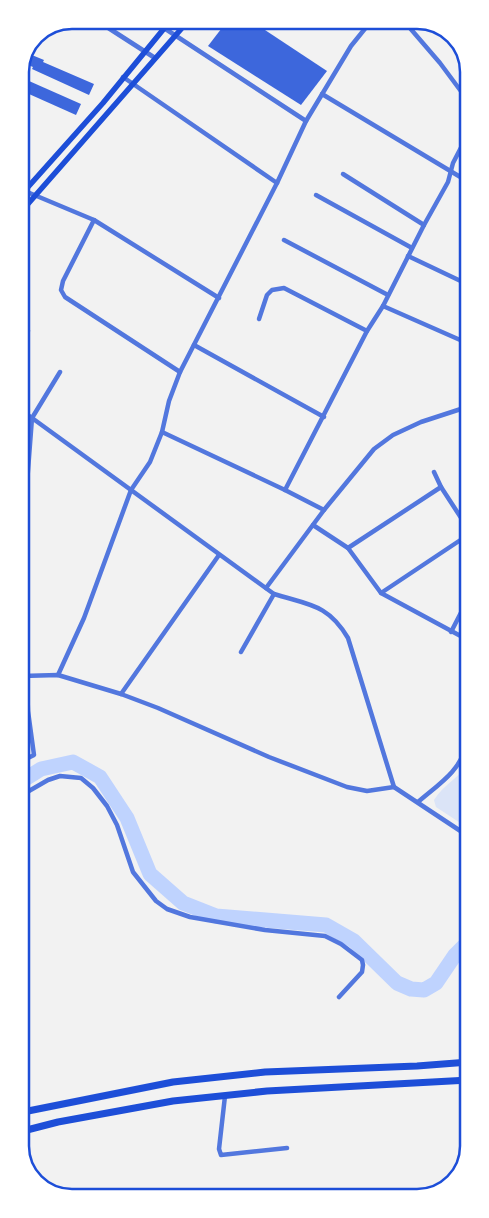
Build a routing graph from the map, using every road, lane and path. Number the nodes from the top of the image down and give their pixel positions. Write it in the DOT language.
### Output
graph roads {
  1 [pos="110,29"];
  2 [pos="163,29"];
  3 [pos="166,29"];
  4 [pos="182,29"];
  5 [pos="365,29"];
  6 [pos="411,29"];
  7 [pos="176,36"];
  8 [pos="144,51"];
  9 [pos="155,58"];
  10 [pos="123,78"];
  11 [pos="132,84"];
  12 [pos="460,90"];
  13 [pos="322,94"];
  14 [pos="306,121"];
  15 [pos="460,148"];
  16 [pos="451,173"];
  17 [pos="343,174"];
  18 [pos="460,178"];
  19 [pos="277,183"];
  20 [pos="29,184"];
  21 [pos="29,194"];
  22 [pos="35,195"];
  23 [pos="316,195"];
  24 [pos="29,202"];
  25 [pos="94,220"];
  26 [pos="424,225"];
  27 [pos="284,240"];
  28 [pos="412,248"];
  29 [pos="408,256"];
  30 [pos="460,281"];
  31 [pos="388,295"];
  32 [pos="219,298"];
  33 [pos="382,306"];
  34 [pos="260,319"];
  35 [pos="367,331"];
  36 [pos="460,340"];
  37 [pos="194,345"];
  38 [pos="60,372"];
  39 [pos="180,372"];
  40 [pos="460,409"];
  41 [pos="29,416"];
  42 [pos="324,417"];
  43 [pos="32,418"];
  44 [pos="162,432"];
  45 [pos="29,458"];
  46 [pos="434,472"];
  47 [pos="441,487"];
  48 [pos="131,490"];
  49 [pos="286,490"];
  50 [pos="324,510"];
  51 [pos="460,515"];
  52 [pos="313,525"];
  53 [pos="460,540"];
  54 [pos="348,548"];
  55 [pos="219,555"];
  56 [pos="266,588"];
  57 [pos="381,593"];
  58 [pos="274,594"];
  59 [pos="460,616"];
  60 [pos="452,632"];
  61 [pos="460,636"];
  62 [pos="241,652"];
  63 [pos="58,675"];
  64 [pos="29,676"];
  65 [pos="121,694"];
  66 [pos="29,718"];
  67 [pos="29,758"];
  68 [pos="460,763"];
  69 [pos="394,787"];
  70 [pos="29,791"];
  71 [pos="418,802"];
  72 [pos="460,831"];
  73 [pos="340,997"];
  74 [pos="460,1063"];
  75 [pos="460,1080"];
  76 [pos="225,1096"];
  77 [pos="29,1111"];
  78 [pos="29,1129"];
  79 [pos="287,1148"];
  1 -- 8 [label="street"];
  2 -- 8 [label="main road"];
  3 -- 7 [label="street"];
  4 -- 7 [label="main road"];
  5 -- 13 [label="street"];
  6 -- 12 [label="street"];
  7 -- 9 [label="main road"];
  7 -- 14 [label="street"];
  8 -- 9 [label="street"];
  8 -- 10 [label="main road"];
  9 -- 11 [label="main road"];
  10 -- 11 [label="street"];
  10 -- 20 [label="main road"];
  11 -- 19 [label="street"];
  11 -- 22 [label="main road"];
  13 -- 14 [label="street"];
  13 -- 16 [label="street"];
  14 -- 19 [label="street"];
  15 -- 16 [label="street"];
  16 -- 18 [label="street"];
  16 -- 26 [label="street"];
  17 -- 26 [label="street"];
  19 -- 32 [label="street"];
  21 -- 22 [label="street"];
  22 -- 24 [label="main road"];
  22 -- 25 [label="street"];
  23 -- 28 [label="street"];
  25 -- 32 [label="street"];
  25 -- 39 [label="street"];
  26 -- 28 [label="street"];
  27 -- 31 [label="street"];
  28 -- 29 [label="street"];
  29 -- 30 [label="street"];
  29 -- 31 [label="street"];
  31 -- 33 [label="street"];
  32 -- 37 [label="street"];
  33 -- 35 [label="street"];
  33 -- 36 [label="street"];
  34 -- 35 [label="street"];
  35 -- 42 [label="street"];
  37 -- 39 [label="street"];
  37 -- 42 [label="street"];
  38 -- 43 [label="street"];
  39 -- 44 [label="street"];
  40 -- 50 [label="street"];
  41 -- 43 [label="street"];
  42 -- 49 [label="street"];
  43 -- 45 [label="street"];
  43 -- 48 [label="street"];
  44 -- 48 [label="street"];
  44 -- 49 [label="street"];
  46 -- 47 [label="street"];
  47 -- 51 [label="street"];
  47 -- 54 [label="street"];
  48 -- 55 [label="street"];
  48 -- 63 [label="street"];
  49 -- 50 [label="street"];
  50 -- 52 [label="street"];
  52 -- 54 [label="street"];
  52 -- 56 [label="street"];
  53 -- 57 [label="street"];
  54 -- 57 [label="street"];
  55 -- 56 [label="street"];
  55 -- 65 [label="street"];
  56 -- 58 [label="street"];
  57 -- 60 [label="street"];
  58 -- 62 [label="street"];
  58 -- 69 [label="street"];
  59 -- 60 [label="street"];
  60 -- 61 [label="street"];
  63 -- 64 [label="street"];
  63 -- 65 [label="street"];
  65 -- 69 [label="street"];
  66 -- 67 [label="street"];
  68 -- 71 [label="street"];
  69 -- 71 [label="street"];
  70 -- 73 [label="street"];
  71 -- 72 [label="street"];
  74 -- 77 [label="highway"];
  75 -- 76 [label="highway"];
  76 -- 78 [label="highway"];
  76 -- 79 [label="street"];
}
